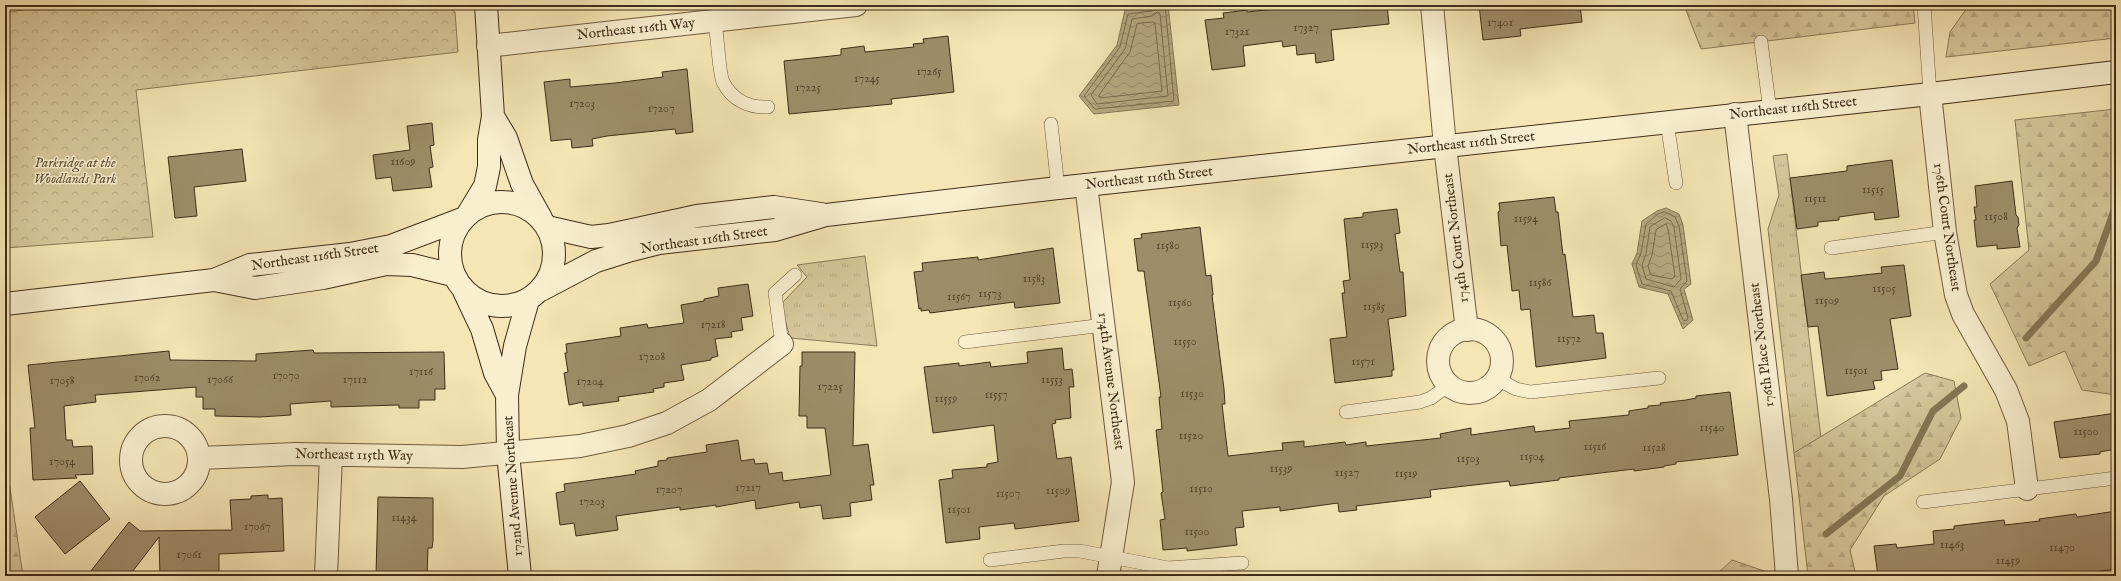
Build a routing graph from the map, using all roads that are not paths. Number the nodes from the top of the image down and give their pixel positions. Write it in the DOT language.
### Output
graph roads {
  1 [pos="486,5"];
  2 [pos="856,5"];
  3 [pos="1432,5"];
  4 [pos="1924,5"];
  5 [pos="715,20"];
  6 [pos="1761,42"];
  7 [pos="488,46"];
  8 [pos="2116,72"];
  9 [pos="1930,94"];
  10 [pos="768,107"];
  11 [pos="1770,110"];
  12 [pos="1735,114"];
  13 [pos="493,116"];
  14 [pos="1666,122"];
  15 [pos="1051,124"];
  16 [pos="1445,146"];
  17 [pos="1676,183"];
  18 [pos="1086,184"];
  19 [pos="1058,188"];
  20 [pos="826,215"];
  21 [pos="465,216"];
  22 [pos="545,224"];
  23 [pos="1946,232"];
  24 [pos="1831,248"];
  25 [pos="795,275"];
  26 [pos="214,280"];
  27 [pos="459,283"];
  28 [pos="534,295"];
  29 [pos="5,304"];
  30 [pos="1104,325"];
  31 [pos="1467,330"];
  32 [pos="965,342"];
  33 [pos="782,344"];
  34 [pos="1496,378"];
  35 [pos="1659,378"];
  36 [pos="1449,385"];
  37 [pos="507,395"];
  38 [pos="1346,412"];
  39 [pos="508,453"];
  40 [pos="331,455"];
  41 [pos="199,458"];
  42 [pos="2116,478"];
  43 [pos="2027,489"];
  44 [pos="1924,502"];
  45 [pos="990,560"];
  46 [pos="1242,563"];
  47 [pos="1110,567"];
  48 [pos="326,576"];
  49 [pos="520,576"];
  50 [pos="1787,576"];
  1 -- 7 [label="street"];
  2 -- 5 [label="street, Northeast 116th Way"];
  3 -- 16 [label="street, 174th Court Northeast"];
  4 -- 9 [label="lane"];
  5 -- 7 [label="street, Northeast 116th Way"];
  5 -- 10 [label="lane"];
  6 -- 11 [label="lane"];
  7 -- 13 [label="street"];
  8 -- 9 [label="street, Northeast 116th Street"];
  9 -- 11 [label="street, Northeast 116th Street"];
  9 -- 23 [label="street, 176th Court Northeast"];
  11 -- 12 [label="street, Northeast 116th Street"];
  12 -- 14 [label="street, Northeast 116th Street"];
  12 -- 50 [label="street, 176th Place Northeast"];
  13 -- 21 [label="street"];
  13 -- 22 [label="street"];
  14 -- 16 [label="street, Northeast 116th Street"];
  14 -- 17 [label="lane"];
  15 -- 19 [label="lane"];
  16 -- 18 [label="street, Northeast 116th Street"];
  16 -- 31 [label="street, 174th Court Northeast"];
  18 -- 19 [label="street, Northeast 116th Street"];
  18 -- 30 [label="street, 174th Avenue Northeast"];
  19 -- 20 [label="street, Northeast 116th Street"];
  20 -- 22 [label="street, Northeast 116th Street"];
  20 -- 28 [label="street, Northeast 116th Street"];
  21 -- 22 [label="street"];
  21 -- 26 [label="street, Northeast 116th Street"];
  21 -- 27 [label="street"];
  22 -- 28 [label="street"];
  23 -- 24 [label="lane"];
  23 -- 43 [label="street, 176th Court Northeast"];
  25 -- 33 [label="lane"];
  26 -- 27 [label="street, Northeast 116th Street"];
  26 -- 29 [label="street, Northeast 116th Street"];
  27 -- 28 [label="street"];
  27 -- 37 [label="street, 172nd Avenue Northeast"];
  28 -- 37 [label="street, 172nd Avenue Northeast"];
  30 -- 32 [label="lane"];
  30 -- 47 [label="street, 174th Avenue Northeast"];
  31 -- 34 [label="street"];
  31 -- 36 [label="street"];
  33 -- 39 [label="street, Northeast 115th Way"];
  34 -- 35 [label="lane"];
  34 -- 36 [label="street"];
  36 -- 38 [label="lane"];
  37 -- 39 [label="street, 172nd Avenue Northeast"];
  39 -- 40 [label="street, Northeast 115th Way"];
  39 -- 49 [label="street, 172nd Avenue Northeast"];
  40 -- 41 [label="street, Northeast 115th Way"];
  40 -- 48 [label="street"];
  42 -- 43 [label="lane"];
  43 -- 44 [label="lane"];
  45 -- 47 [label="lane"];
  46 -- 47 [label="lane"];
}
